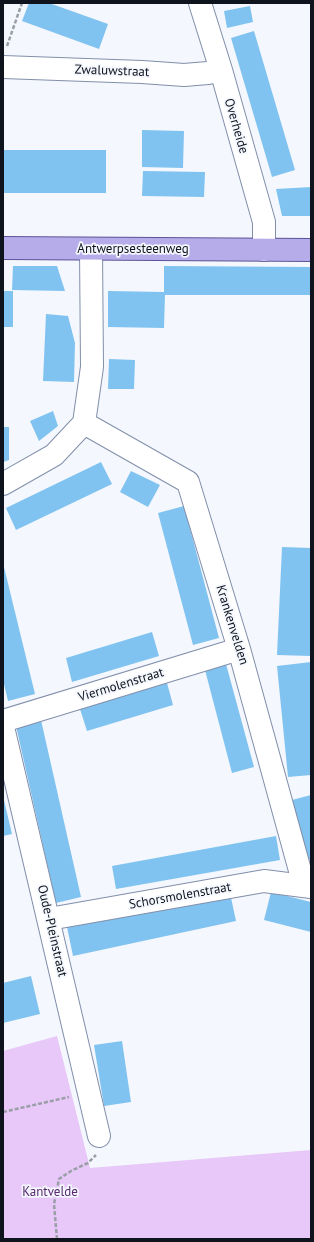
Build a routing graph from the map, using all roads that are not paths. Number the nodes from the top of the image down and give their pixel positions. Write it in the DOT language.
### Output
graph roads {
  1 [pos="200,3"];
  2 [pos="4,58"];
  3 [pos="221,70"];
  4 [pos="3,248"];
  5 [pos="90,249"];
  6 [pos="264,250"];
  7 [pos="311,250"];
  8 [pos="84,423"];
  9 [pos="3,484"];
  10 [pos="239,648"];
  11 [pos="3,721"];
  12 [pos="3,727"];
  13 [pos="308,886"];
  14 [pos="49,919"];
  15 [pos="99,1136"];
  1 -- 3 [label="street, Overheide"];
  2 -- 3 [label="street, Zwaluwstraat"];
  3 -- 6 [label="street, Overheide"];
  4 -- 5 [label="main road, Antwerpsesteenweg"];
  5 -- 6 [label="main road, Antwerpsesteenweg"];
  5 -- 8 [label="street"];
  6 -- 7 [label="main road, Antwerpsesteenweg"];
  8 -- 9 [label="street"];
  8 -- 10 [label="street, Krankenvelden"];
  10 -- 11 [label="street, Viermolenstraat"];
  10 -- 13 [label="street, Krankenvelden"];
  12 -- 14 [label="street, Oude-Pleinstraat"];
  13 -- 14 [label="street, Schorsmolenstraat"];
  14 -- 15 [label="street, Oude-Pleinstraat"];
}
